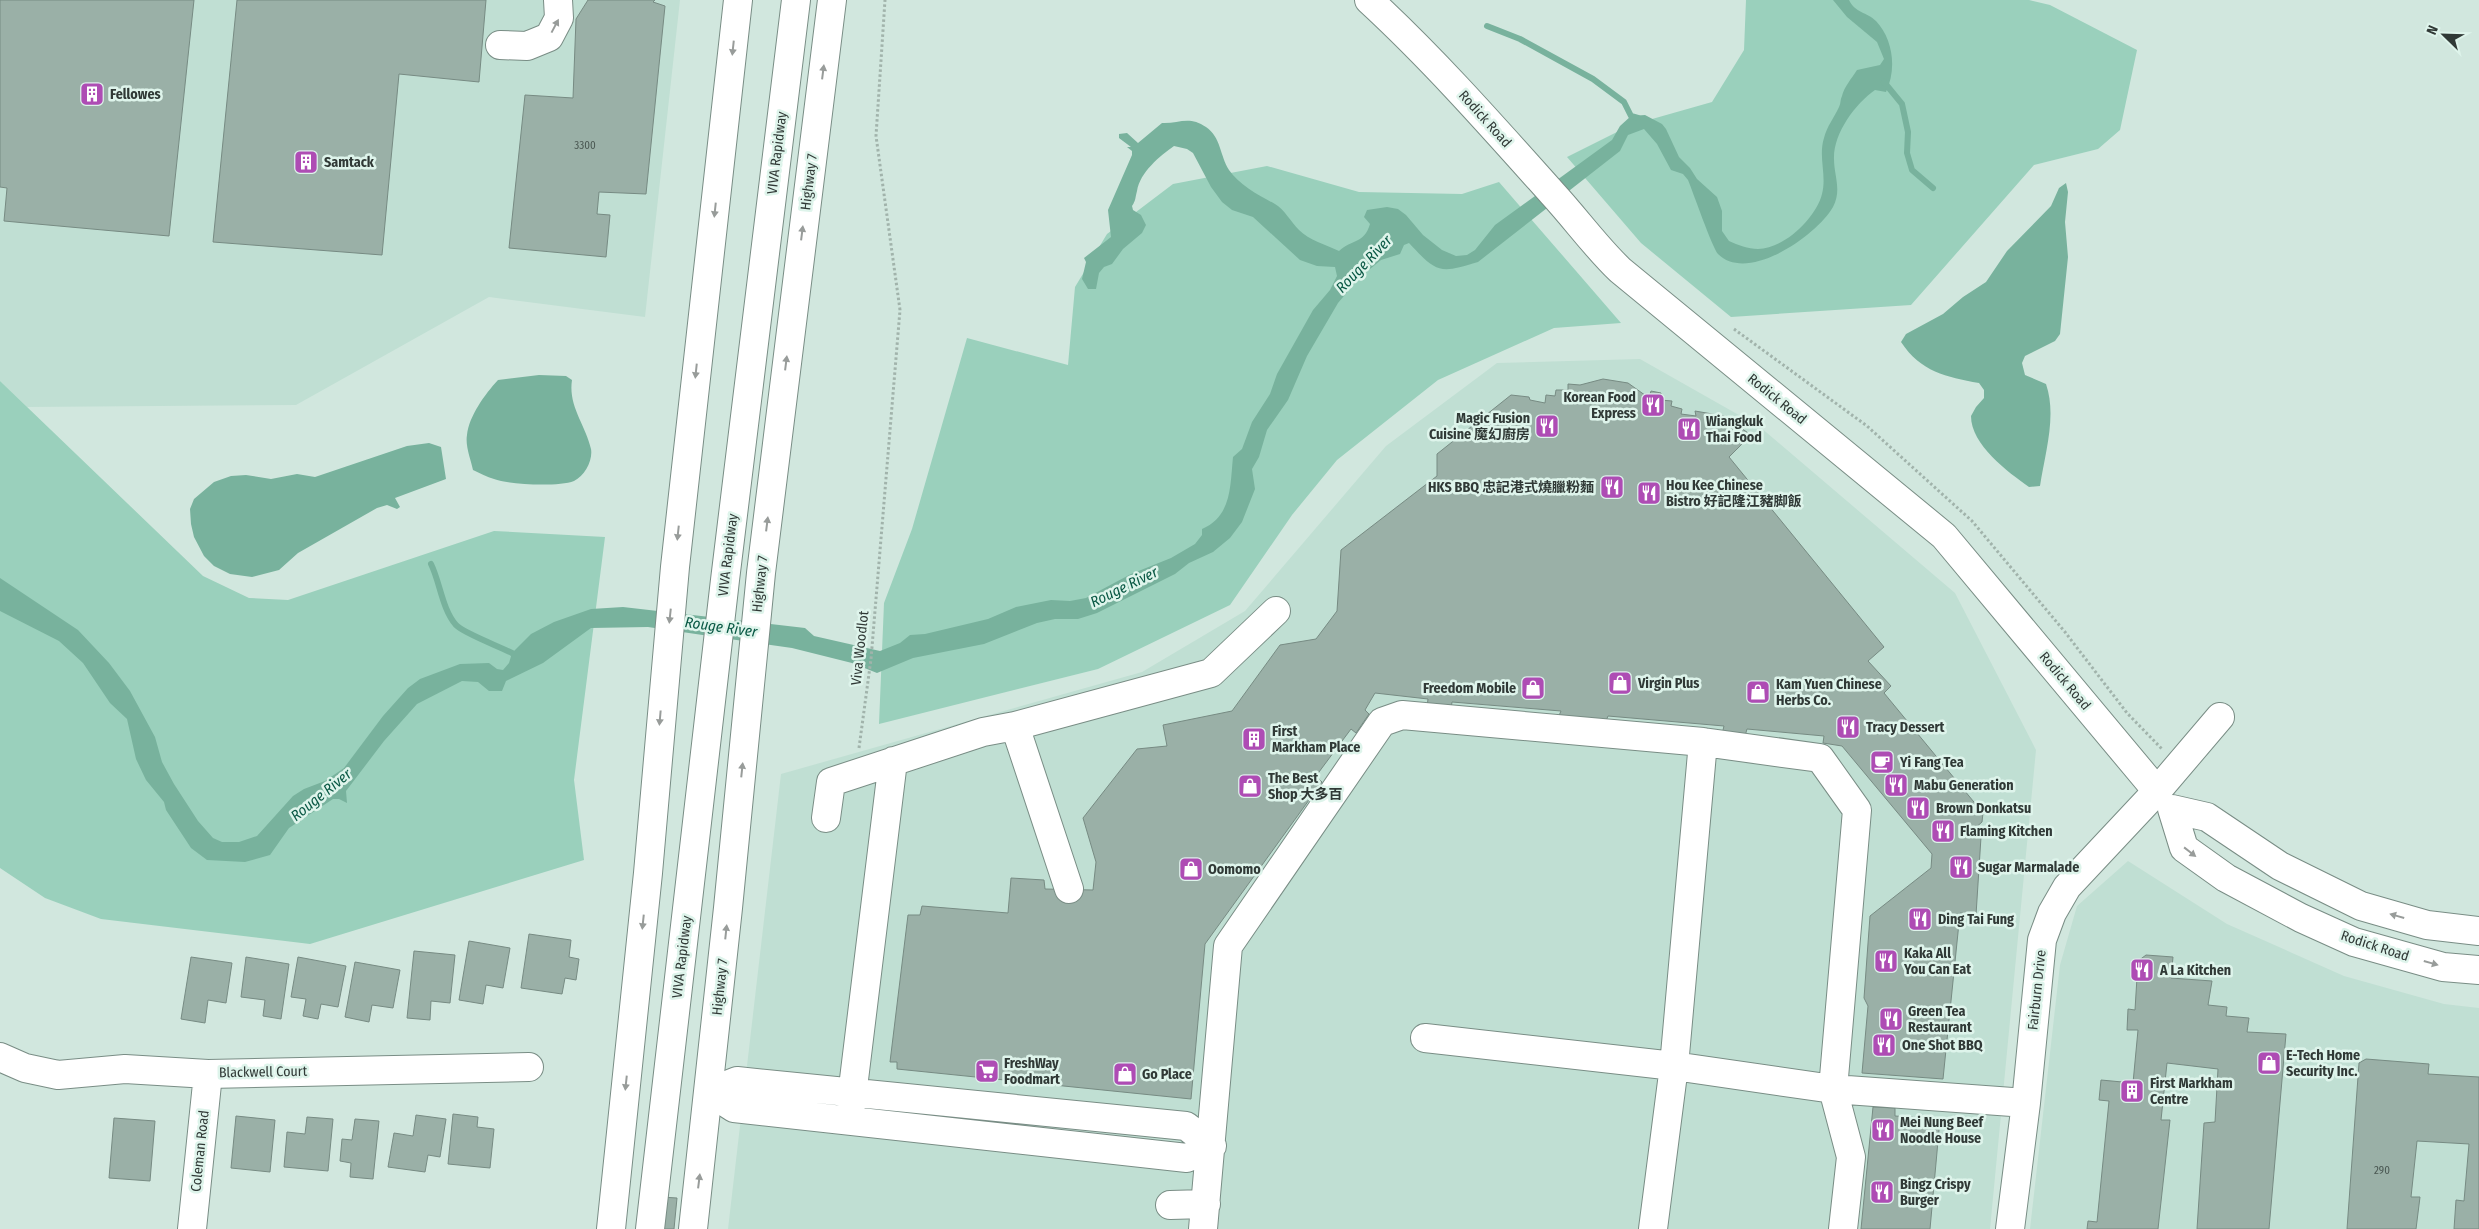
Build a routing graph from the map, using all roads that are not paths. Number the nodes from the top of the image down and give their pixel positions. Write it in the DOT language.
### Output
graph roads {
  1 [pos="558,0"];
  2 [pos="738,0"];
  3 [pos="796,0"];
  4 [pos="832,0"];
  5 [pos="1369,0"];
  6 [pos="500,45"];
  7 [pos="1276,610"];
  8 [pos="2220,717"];
  9 [pos="1015,726"];
  10 [pos="1702,742"];
  11 [pos="893,762"];
  12 [pos="2165,800"];
  13 [pos="826,818"];
  14 [pos="1069,889"];
  15 [pos="2479,931"];
  16 [pos="2479,970"];
  17 [pos="1425,1038"];
  18 [pos="0,1056"];
  19 [pos="1674,1066"];
  20 [pos="529,1067"];
  21 [pos="208,1074"];
  22 [pos="1833,1089"];
  23 [pos="709,1092"];
  24 [pos="852,1093"];
  25 [pos="2026,1103"];
  26 [pos="850,1121"];
  27 [pos="1212,1146"];
  28 [pos="1170,1205"];
  29 [pos="1205,1216"];
  30 [pos="192,1229"];
  31 [pos="611,1229"];
  32 [pos="650,1229"];
  33 [pos="693,1229"];
  34 [pos="1653,1229"];
  35 [pos="1843,1229"];
  36 [pos="2010,1229"];
  6 -- 1 [label="main road, one-way"];
  2 -- 31 [label="main road, one-way"];
  3 -- 32 [label="main road, VIVA Rapidway"];
  23 -- 4 [label="main road, Highway 7, one-way"];
  5 -- 12 [label="main road, Rodick Road"];
  7 -- 9 [label="main road"];
  8 -- 12 [label="main road, Fairburn Drive"];
  9 -- 11 [label="main road"];
  9 -- 14 [label="main road"];
  10 -- 19 [label="main road"];
  10 -- 22 [label="main road"];
  10 -- 27 [label="main road"];
  11 -- 13 [label="main road"];
  11 -- 24 [label="main road"];
  15 -- 12 [label="main road, one-way"];
  12 -- 16 [label="main road, Rodick Road, one-way"];
  12 -- 25 [label="main road, Fairburn Drive"];
  17 -- 19 [label="main road"];
  18 -- 21 [label="main road, Blackwell Court"];
  19 -- 22 [label="main road"];
  19 -- 34 [label="main road"];
  20 -- 21 [label="main road, Blackwell Court"];
  21 -- 30 [label="main road, Coleman Road"];
  22 -- 25 [label="main road"];
  22 -- 35 [label="main road"];
  23 -- 24 [label="main road"];
  23 -- 26 [label="main road"];
  33 -- 23 [label="main road, Highway 7, one-way"];
  24 -- 26 [label="main road"];
  24 -- 27 [label="main road"];
  25 -- 36 [label="main road, Fairburn Drive"];
  26 -- 27 [label="main road"];
  27 -- 29 [label="main road"];
  28 -- 29 [label="main road"];
}
